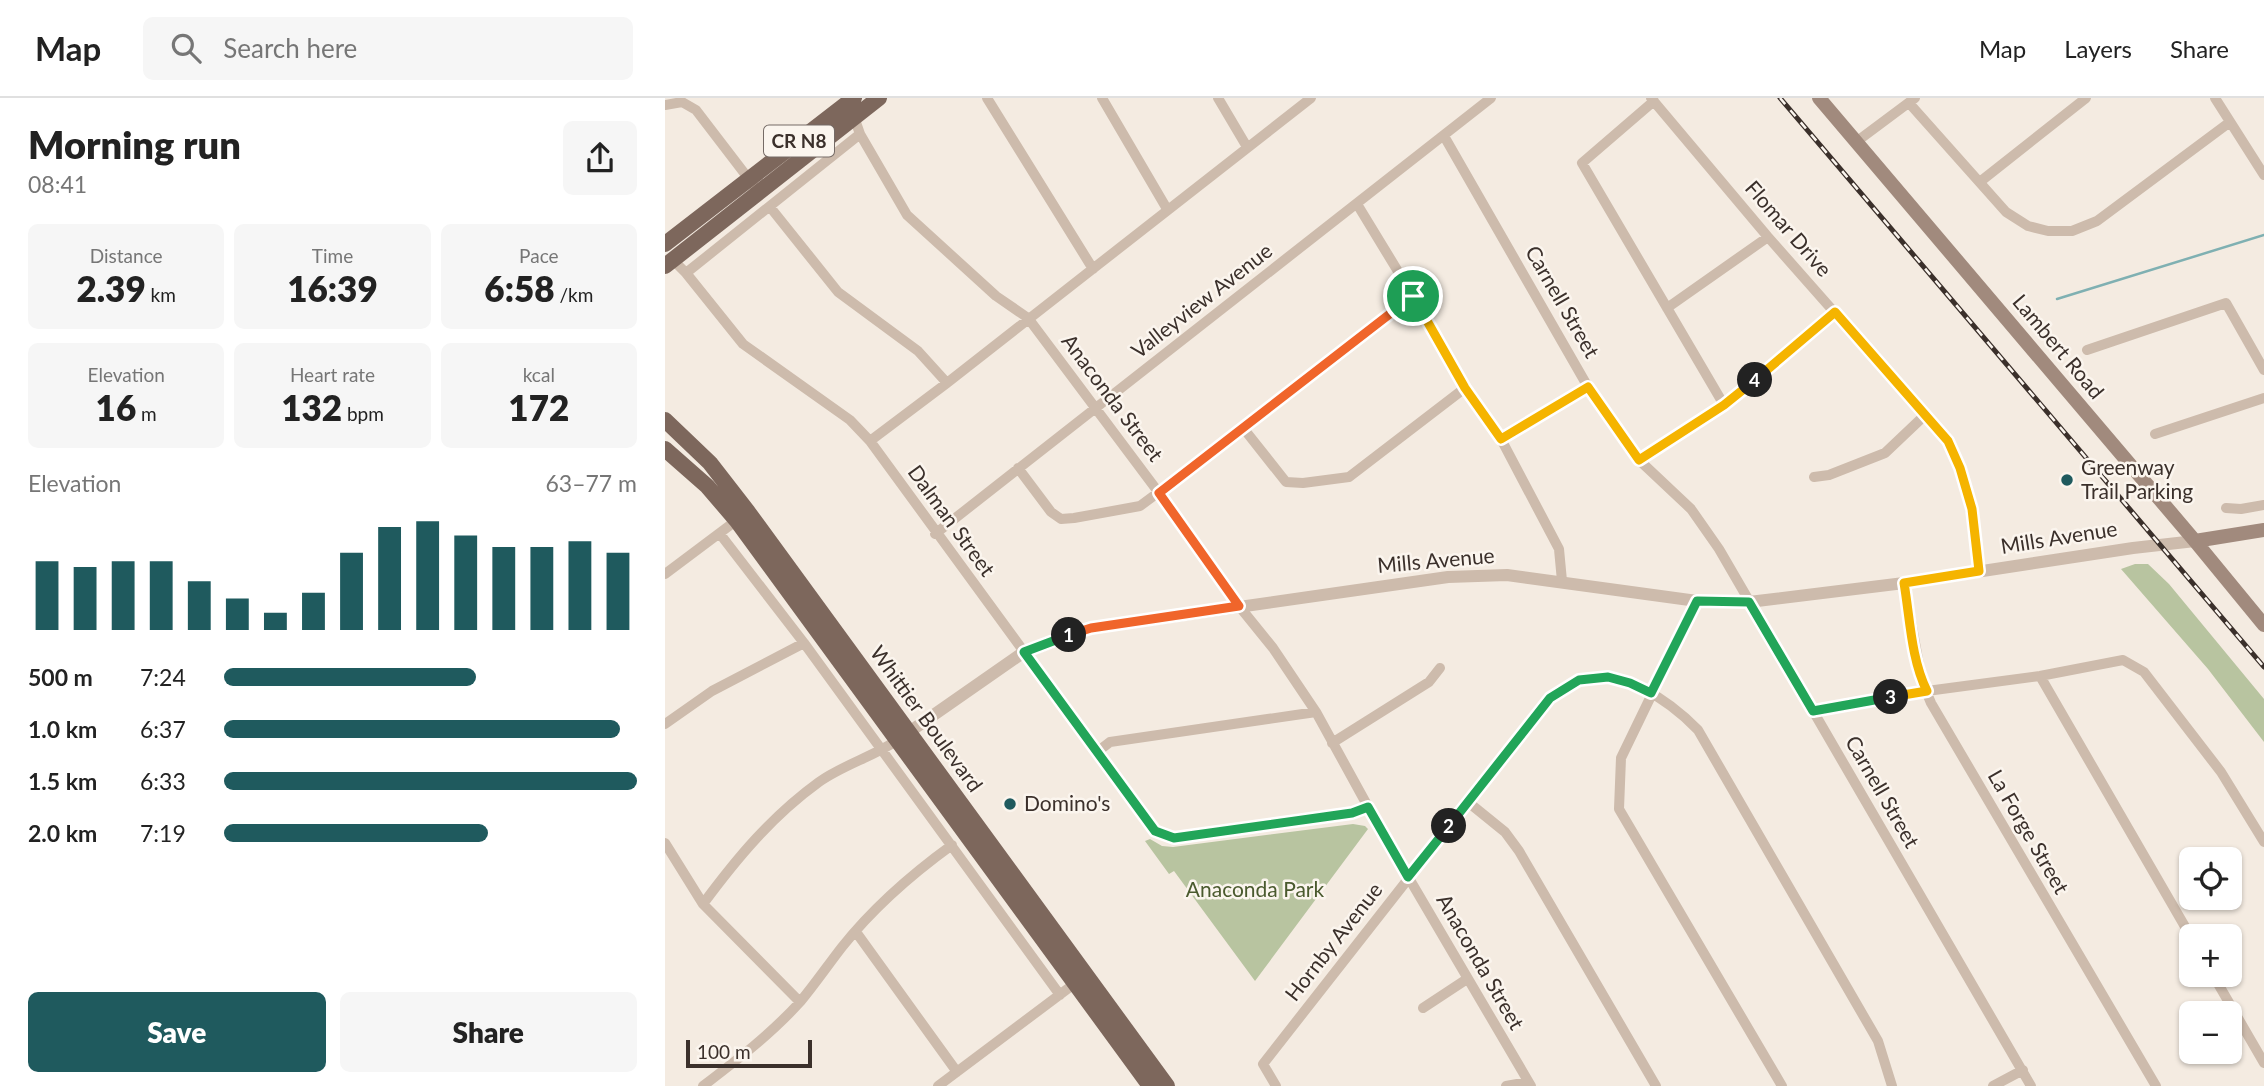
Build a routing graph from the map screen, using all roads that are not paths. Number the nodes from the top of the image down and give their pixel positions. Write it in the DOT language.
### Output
graph roads {
  1 [pos="879,98"];
  2 [pos="987,98"];
  3 [pos="1103,98"];
  4 [pos="1218,98"];
  5 [pos="1311,98"];
  6 [pos="1491,98"];
  7 [pos="1819,98"];
  8 [pos="2086,98"];
  9 [pos="2215,98"];
  10 [pos="1653,100"];
  11 [pos="1912,100"];
  12 [pos="851,104"];
  13 [pos="665,105"];
  14 [pos="2230,122"];
  15 [pos="860,134"];
  16 [pos="1444,136"];
  17 [pos="1856,142"];
  18 [pos="1247,147"];
  19 [pos="2264,175"];
  20 [pos="1981,181"];
  21 [pos="753,186"];
  22 [pos="1357,204"];
  23 [pos="770,207"];
  24 [pos="1167,209"];
  25 [pos="1768,237"];
  26 [pos="665,244"];
  27 [pos="669,263"];
  28 [pos="1093,269"];
  29 [pos="686,273"];
  30 [pos="1413,296"];
  31 [pos="1667,308"];
  32 [pos="1835,312"];
  33 [pos="1028,318"];
  34 [pos="2087,350"];
  35 [pos="2264,370"];
  36 [pos="947,383"];
  37 [pos="1588,387"];
  38 [pos="1465,388"];
  39 [pos="2264,398"];
  40 [pos="1724,405"];
  41 [pos="1094,409"];
  42 [pos="1924,416"];
  43 [pos="665,420"];
  44 [pos="1244,429"];
  45 [pos="2155,434"];
  46 [pos="1501,439"];
  47 [pos="870,441"];
  48 [pos="665,449"];
  49 [pos="1639,460"];
  50 [pos="1018,468"];
  51 [pos="1814,477"];
  52 [pos="1159,493"];
  53 [pos="2264,505"];
  54 [pos="2226,508"];
  55 [pos="742,516"];
  56 [pos="2264,530"];
  57 [pos="720,534"];
  58 [pos="935,534"];
  59 [pos="2195,541"];
  60 [pos="1979,571"];
  61 [pos="665,574"];
  62 [pos="1563,581"];
  63 [pos="1904,583"];
  64 [pos="1697,601"];
  65 [pos="1749,602"];
  66 [pos="1239,606"];
  67 [pos="2264,625"];
  68 [pos="804,643"];
  69 [pos="1024,652"];
  70 [pos="1440,668"];
  71 [pos="2040,676"];
  72 [pos="1927,691"];
  73 [pos="1651,693"];
  74 [pos="1813,711"];
  75 [pos="1316,712"];
  76 [pos="665,724"];
  77 [pos="903,736"];
  78 [pos="1332,743"];
  79 [pos="881,751"];
  80 [pos="1097,752"];
  81 [pos="1468,802"];
  82 [pos="1368,807"];
  83 [pos="2264,842"];
  84 [pos="665,844"];
  85 [pos="952,845"];
  86 [pos="1408,877"];
  87 [pos="703,904"];
  88 [pos="2183,924"];
  89 [pos="856,932"];
  90 [pos="1080,979"];
  91 [pos="1467,979"];
  92 [pos="2220,987"];
  93 [pos="1060,995"];
  94 [pos="800,1002"];
  95 [pos="1423,1008"];
  96 [pos="2264,1063"];
  97 [pos="2023,1070"];
  98 [pos="957,1072"];
  99 [pos="1529,1084"];
  100 [pos="703,1086"];
  101 [pos="938,1086"];
  102 [pos="1150,1086"];
  103 [pos="1167,1086"];
  104 [pos="1276,1086"];
  105 [pos="1506,1086"];
  106 [pos="1656,1086"];
  107 [pos="1782,1086"];
  108 [pos="1892,1086"];
  109 [pos="1993,1086"];
  110 [pos="2031,1086"];
  111 [pos="2156,1086"];
  1 -- 12 [label="main road, CR N8"];
  2 -- 28 [label="street"];
  3 -- 24 [label="street"];
  4 -- 18 [label="street"];
  5 -- 18 [label="street"];
  6 -- 16 [label="street, Valleyview Avenue"];
  7 -- 17 [label="main road, Lambert Road"];
  8 -- 20 [label="street"];
  9 -- 14 [label="street"];
  10 -- 25 [label="street, Flomar Drive"];
  10 -- 31 [label="street"];
  11 -- 17 [label="street"];
  11 -- 20 [label="street"];
  12 -- 15 [label="street, Anaconda Street"];
  12 -- 21 [label="main road, CR N8"];
  13 -- 21 [label="street"];
  14 -- 19 [label="street"];
  14 -- 20 [label="street"];
  15 -- 23 [label="street"];
  15 -- 33 [label="street, Anaconda Street"];
  16 -- 22 [label="street, Valleyview Avenue"];
  16 -- 37 [label="street, Carnell Street"];
  17 -- 59 [label="main road, Lambert Road"];
  18 -- 24 [label="street"];
  21 -- 26 [label="main road, CR N8"];
  21 -- 27 [label="main road, CR N8"];
  22 -- 30 [label="street"];
  22 -- 41 [label="street, Valleyview Avenue"];
  23 -- 29 [label="street"];
  23 -- 36 [label="street"];
  24 -- 28 [label="street"];
  25 -- 31 [label="street"];
  25 -- 32 [label="street, Flomar Drive"];
  27 -- 29 [label="street, Dalman Street"];
  28 -- 33 [label="street"];
  29 -- 47 [label="street, Dalman Street"];
  30 -- 38 [label="street"];
  30 -- 44 [label="street"];
  31 -- 40 [label="street"];
  32 -- 40 [label="street"];
  32 -- 42 [label="street, Flomar Drive"];
  33 -- 36 [label="street"];
  33 -- 41 [label="street, Anaconda Street"];
  34 -- 35 [label="street"];
  36 -- 47 [label="street"];
  37 -- 46 [label="street"];
  37 -- 49 [label="street, Carnell Street"];
  38 -- 44 [label="street"];
  38 -- 46 [label="street"];
  39 -- 45 [label="street"];
  40 -- 49 [label="street"];
  41 -- 50 [label="street, Valleyview Avenue"];
  41 -- 52 [label="street, Anaconda Street"];
  42 -- 51 [label="street"];
  42 -- 60 [label="street, Flomar Drive"];
  43 -- 55 [label="main road, Whittier Boulevard"];
  44 -- 52 [label="street"];
  46 -- 62 [label="street"];
  47 -- 58 [label="street, Dalman Street"];
  48 -- 55 [label="main road, Whittier Boulevard"];
  49 -- 65 [label="street, Carnell Street"];
  50 -- 52 [label="street"];
  50 -- 58 [label="street, Valleyview Avenue"];
  52 -- 66 [label="street, Anaconda Street"];
  53 -- 54 [label="street"];
  55 -- 57 [label="street"];
  55 -- 77 [label="main road, Whittier Boulevard"];
  56 -- 59 [label="main road, Mills Avenue"];
  57 -- 61 [label="street"];
  57 -- 68 [label="street"];
  58 -- 69 [label="street, Dalman Street"];
  59 -- 60 [label="street, Mills Avenue"];
  59 -- 67 [label="main road, Lambert Road"];
  60 -- 63 [label="street, Mills Avenue"];
  62 -- 64 [label="street, Mills Avenue"];
  62 -- 66 [label="street, Mills Avenue"];
  63 -- 65 [label="street, Mills Avenue"];
  63 -- 72 [label="street, La Forge Street"];
  64 -- 65 [label="street, Mills Avenue"];
  64 -- 73 [label="street"];
  65 -- 74 [label="street, Carnell Street"];
  66 -- 69 [label="street, Mills Avenue"];
  66 -- 75 [label="street, Anaconda Street"];
  68 -- 76 [label="street"];
  68 -- 79 [label="street"];
  69 -- 77 [label="street, Mills Avenue"];
  69 -- 80 [label="street, Dalman Street"];
  70 -- 78 [label="street"];
  71 -- 72 [label="street"];
  71 -- 83 [label="street"];
  71 -- 88 [label="street"];
  72 -- 74 [label="street"];
  72 -- 111 [label="street, La Forge Street"];
  73 -- 81 [label="street, Hornby Avenue"];
  73 -- 107 [label="street"];
  73 -- 108 [label="street, Hornby Avenue"];
  74 -- 97 [label="street, Carnell Street"];
  75 -- 78 [label="street, Anaconda Street"];
  75 -- 80 [label="street"];
  77 -- 79 [label="street, Mills Avenue"];
  77 -- 90 [label="main road, Whittier Boulevard"];
  78 -- 82 [label="street, Anaconda Street"];
  79 -- 85 [label="street"];
  79 -- 87 [label="street, Mills Avenue"];
  80 -- 82 [label="street, Dalman Street"];
  81 -- 86 [label="street, Hornby Avenue"];
  81 -- 106 [label="street"];
  82 -- 86 [label="street, Anaconda Street"];
  84 -- 87 [label="street"];
  85 -- 89 [label="street"];
  85 -- 93 [label="street"];
  86 -- 91 [label="street, Anaconda Street"];
  86 -- 104 [label="street, Hornby Avenue"];
  87 -- 94 [label="street"];
  89 -- 94 [label="street"];
  89 -- 98 [label="street"];
  90 -- 93 [label="street"];
  90 -- 102 [label="main road, Whittier Boulevard"];
  90 -- 103 [label="main road, Whittier Boulevard"];
  91 -- 95 [label="street"];
  91 -- 99 [label="street, Anaconda Street"];
  92 -- 96 [label="street"];
  93 -- 98 [label="street"];
  94 -- 100 [label="street"];
  97 -- 109 [label="street"];
  97 -- 110 [label="street, Carnell Street"];
  98 -- 101 [label="street"];
  99 -- 105 [label="street"];
}
